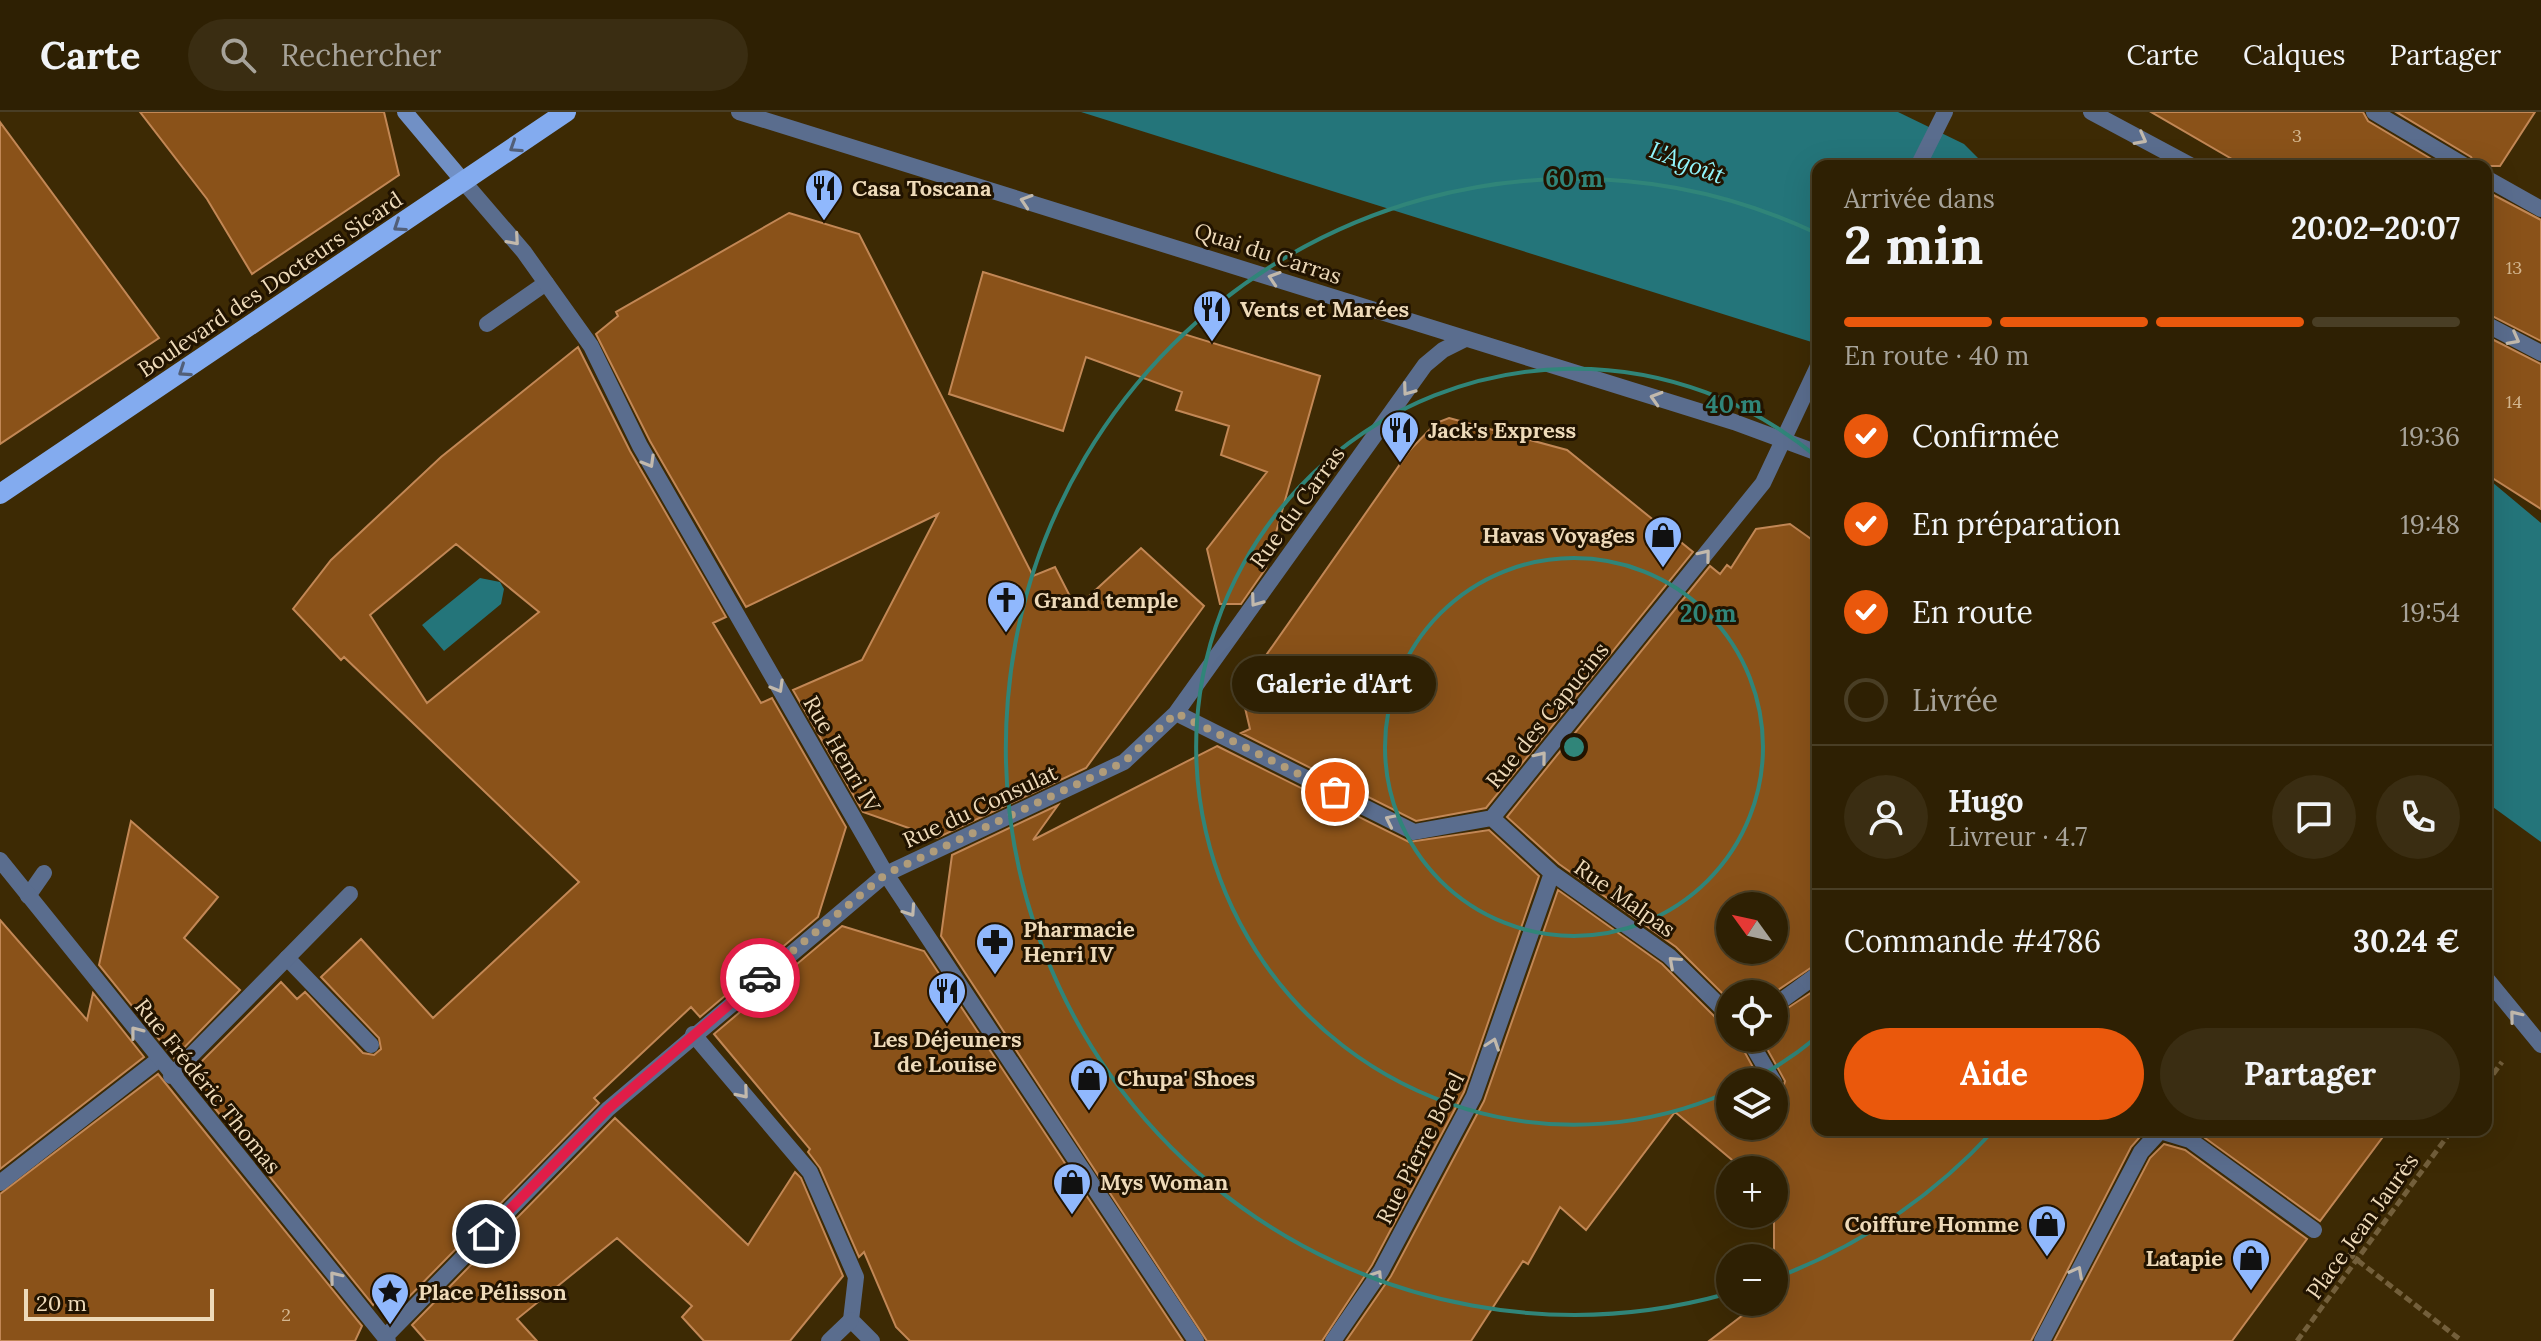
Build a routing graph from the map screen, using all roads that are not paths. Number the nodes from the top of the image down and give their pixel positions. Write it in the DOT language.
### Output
graph roads {
  1 [pos="405,112"];
  2 [pos="566,112"];
  3 [pos="739,112"];
  4 [pos="1945,112"];
  5 [pos="2091,112"];
  6 [pos="2374,112"];
  7 [pos="1921,160"];
  8 [pos="2181,160"];
  9 [pos="2455,160"];
  10 [pos="463,181"];
  11 [pos="2492,181"];
  12 [pos="2541,209"];
  13 [pos="546,283"];
  14 [pos="487,324"];
  15 [pos="2492,327"];
  16 [pos="1465,339"];
  17 [pos="2541,353"];
  18 [pos="1812,379"];
  19 [pos="1783,440"];
  20 [pos="1812,451"];
  21 [pos="0,494"];
  22 [pos="1176,713"];
  23 [pos="1492,818"];
  24 [pos="0,860"];
  25 [pos="44,873"];
  26 [pos="1552,873"];
  27 [pos="886,874"];
  28 [pos="350,894"];
  29 [pos="28,896"];
  30 [pos="287,958"];
  31 [pos="1812,978"];
  32 [pos="2492,985"];
  33 [pos="1788,996"];
  34 [pos="1716,1002"];
  35 [pos="693,1034"];
  36 [pos="371,1045"];
  37 [pos="2541,1045"];
  38 [pos="158,1060"];
  39 [pos="171,1076"];
  40 [pos="2154,1136"];
  41 [pos="2178,1136"];
  42 [pos="0,1183"];
  43 [pos="2314,1230"];
  44 [pos="851,1320"];
  45 [pos="386,1339"];
  46 [pos="829,1341"];
  47 [pos="872,1341"];
  48 [pos="1196,1341"];
  49 [pos="1333,1341"];
  50 [pos="2042,1341"];
  1 -- 10 [label="main road"];
  2 -- 10 [label="main road, Boulevard des Docteurs Sicard, one-way"];
  16 -- 3 [label="street, Quai du Carras, one-way"];
  4 -- 7 [label="street"];
  5 -- 8 [label="street, one-way"];
  6 -- 9 [label="street"];
  10 -- 13 [label="street, Rue Henri IV, one-way"];
  10 -- 21 [label="main road, Boulevard des Docteurs Sicard, one-way"];
  11 -- 12 [label="street"];
  13 -- 14 [label="street"];
  13 -- 27 [label="street, Rue Henri IV, one-way"];
  15 -- 17 [label="street, one-way"];
  19 -- 16 [label="street, Quai du Carras, one-way"];
  16 -- 22 [label="street, Rue du Carras, one-way"];
  18 -- 19 [label="street, Rue des Capucins"];
  19 -- 20 [label="street, Quai du Carras"];
  23 -- 19 [label="street, Rue des Capucins, one-way"];
  23 -- 22 [label="street, Rue des Capucins, one-way"];
  22 -- 27 [label="street, Rue du Consulat"];
  23 -- 26 [label="street, Rue Malpas"];
  24 -- 29 [label="street, Rue Frédéric Thomas"];
  25 -- 29 [label="street"];
  34 -- 26 [label="street, Rue Malpas, one-way"];
  49 -- 26 [label="street, Rue Pierre Borel, one-way"];
  27 -- 35 [label="street, Rue du Consulat"];
  27 -- 48 [label="street, Rue Henri IV, one-way"];
  28 -- 30 [label="street"];
  38 -- 29 [label="street, Rue Frédéric Thomas, one-way"];
  30 -- 36 [label="street"];
  30 -- 39 [label="street"];
  31 -- 33 [label="street"];
  37 -- 32 [label="street, one-way"];
  35 -- 44 [label="street, one-way"];
  35 -- 45 [label="street, Rue du Consulat"];
  38 -- 39 [label="street, Rue Frédéric Thomas"];
  38 -- 42 [label="street"];
  45 -- 39 [label="street, Rue Frédéric Thomas, one-way"];
  50 -- 40 [label="street, one-way"];
  41 -- 43 [label="street"];
  44 -- 46 [label="street"];
  44 -- 47 [label="street"];
}
